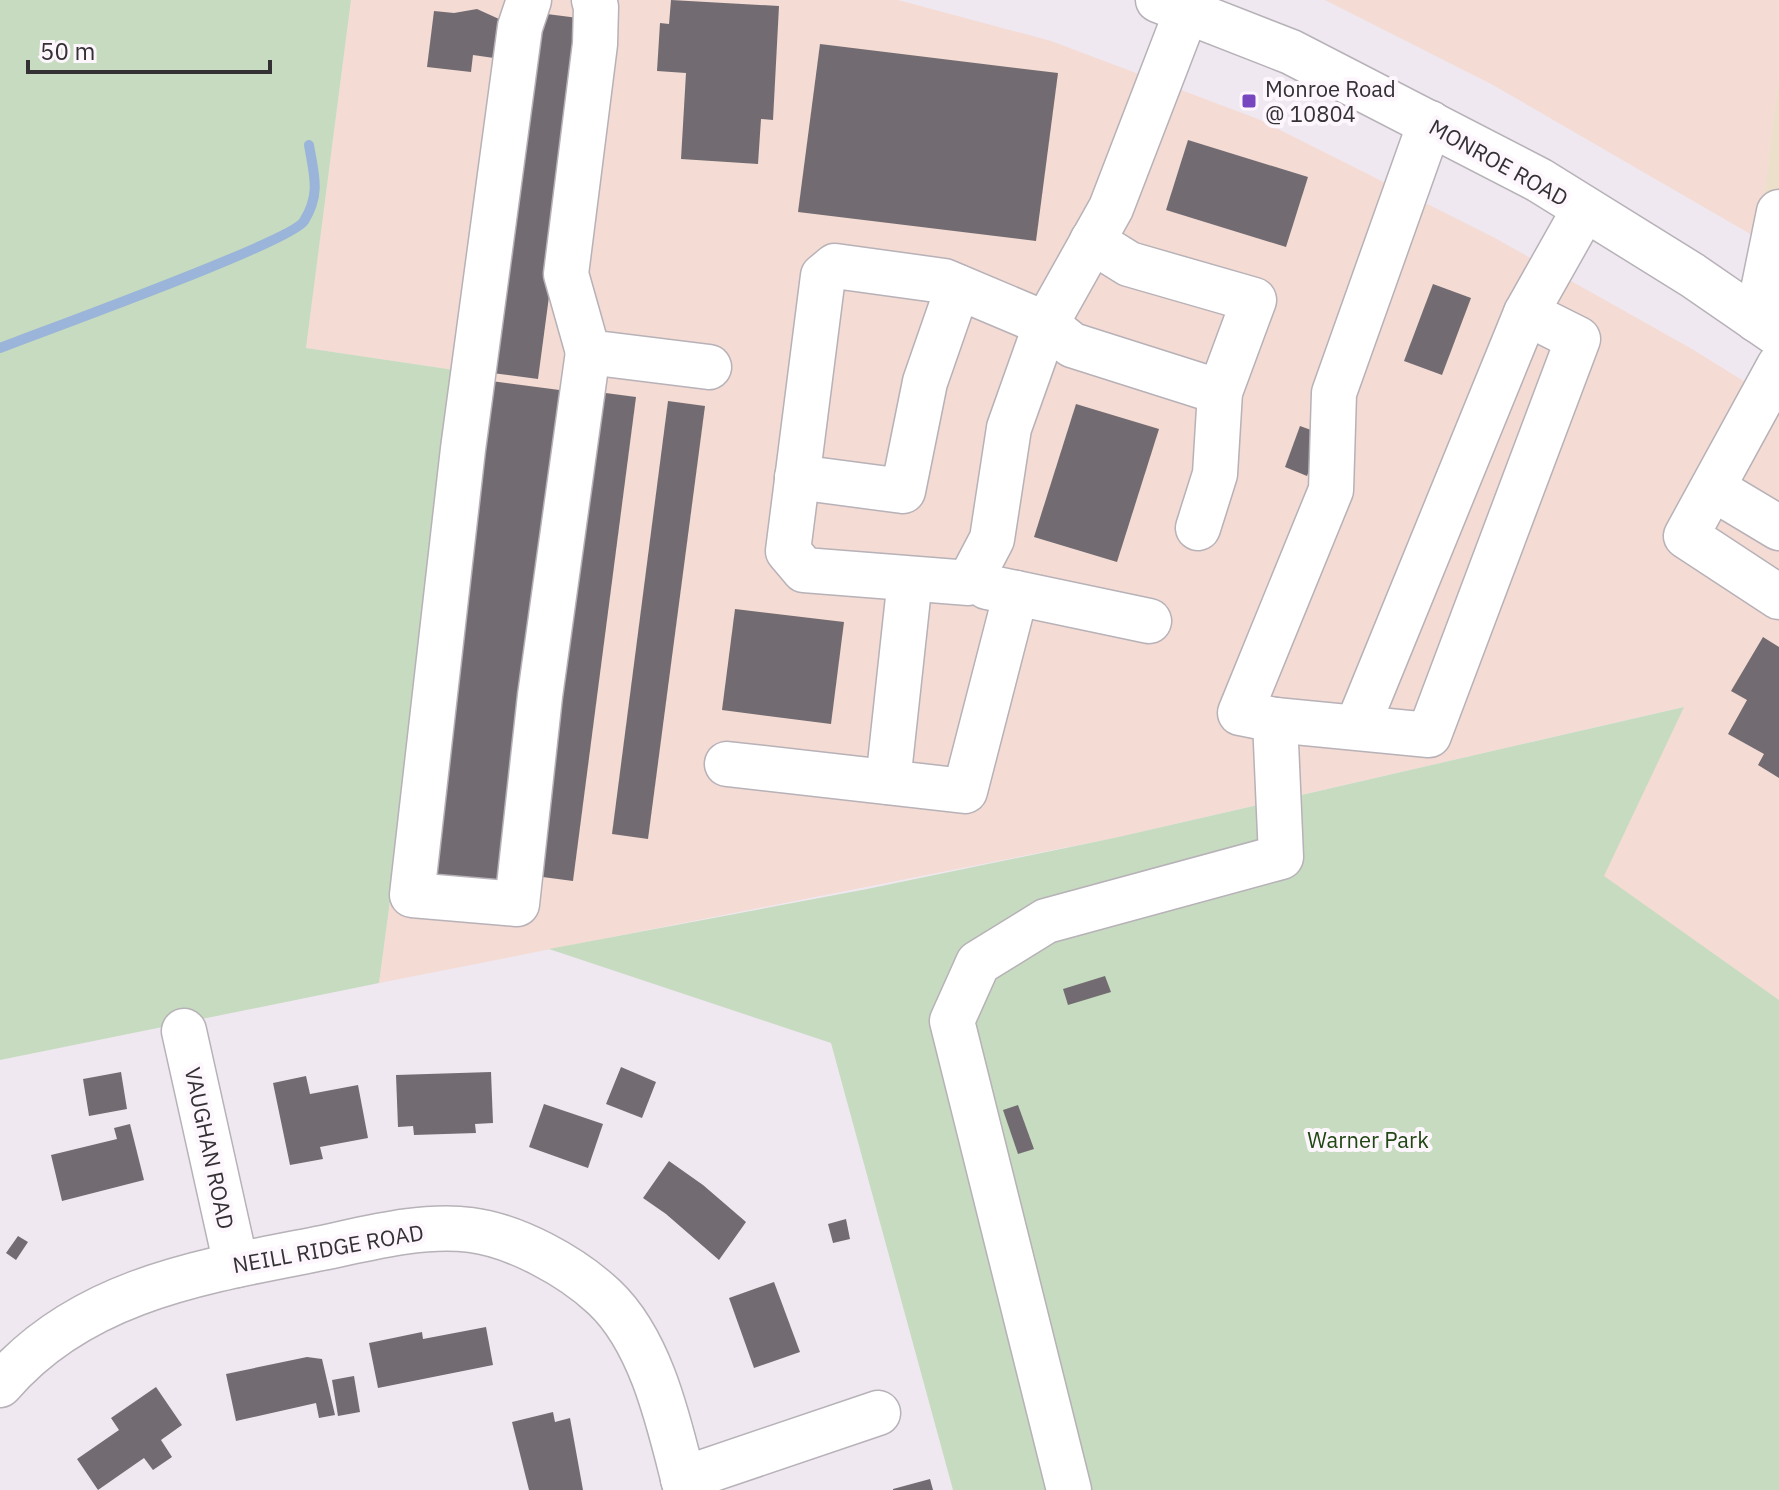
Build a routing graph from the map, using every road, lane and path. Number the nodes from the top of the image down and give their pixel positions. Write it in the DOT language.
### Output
graph roads {
  1 [pos="529,0"];
  2 [pos="594,0"];
  3 [pos="1179,3"];
  4 [pos="1430,123"];
  5 [pos="1584,210"];
  6 [pos="1779,212"];
  7 [pos="1092,241"];
  8 [pos="958,287"];
  9 [pos="1526,313"];
  10 [pos="1046,324"];
  11 [pos="1768,327"];
  12 [pos="588,352"];
  13 [pos="1779,366"];
  14 [pos="709,367"];
  15 [pos="1220,392"];
  16 [pos="797,477"];
  17 [pos="1714,489"];
  18 [pos="1198,528"];
  19 [pos="1779,528"];
  20 [pos="910,579"];
  21 [pos="969,583"];
  22 [pos="1016,593"];
  23 [pos="1779,597"];
  24 [pos="1149,621"];
  25 [pos="1275,720"];
  26 [pos="1357,727"];
  27 [pos="727,764"];
  28 [pos="888,782"];
  29 [pos="184,1031"];
  30 [pos="236,1265"];
  31 [pos="0,1385"];
  32 [pos="878,1413"];
  33 [pos="685,1484"];
  34 [pos="1069,1490"];
  1 -- 12 [label="street"];
  2 -- 12 [label="street"];
  3 -- 4 [label="street, MONROE ROAD"];
  3 -- 7 [label="street"];
  4 -- 5 [label="street, MONROE ROAD"];
  4 -- 25 [label="street"];
  5 -- 9 [label="street"];
  5 -- 11 [label="street, MONROE ROAD"];
  6 -- 11 [label="street"];
  7 -- 10 [label="street"];
  7 -- 15 [label="street"];
  8 -- 10 [label="street"];
  8 -- 16 [label="street"];
  8 -- 16 [label="street"];
  9 -- 26 [label="street"];
  9 -- 26 [label="street"];
  10 -- 15 [label="street"];
  10 -- 21 [label="street"];
  12 -- 14 [label="street"];
  13 -- 17 [label="street"];
  15 -- 18 [label="street"];
  16 -- 20 [label="street"];
  17 -- 19 [label="street"];
  17 -- 23 [label="street"];
  20 -- 21 [label="street"];
  20 -- 28 [label="street"];
  21 -- 22 [label="street"];
  22 -- 24 [label="street"];
  22 -- 28 [label="street"];
  25 -- 26 [label="street"];
  25 -- 34 [label="street"];
  27 -- 28 [label="street"];
  29 -- 30 [label="street, VAUGHAN ROAD"];
  30 -- 31 [label="street, NEILL RIDGE ROAD"];
  30 -- 33 [label="street, NEILL RIDGE ROAD"];
  32 -- 33 [label="street"];
}
